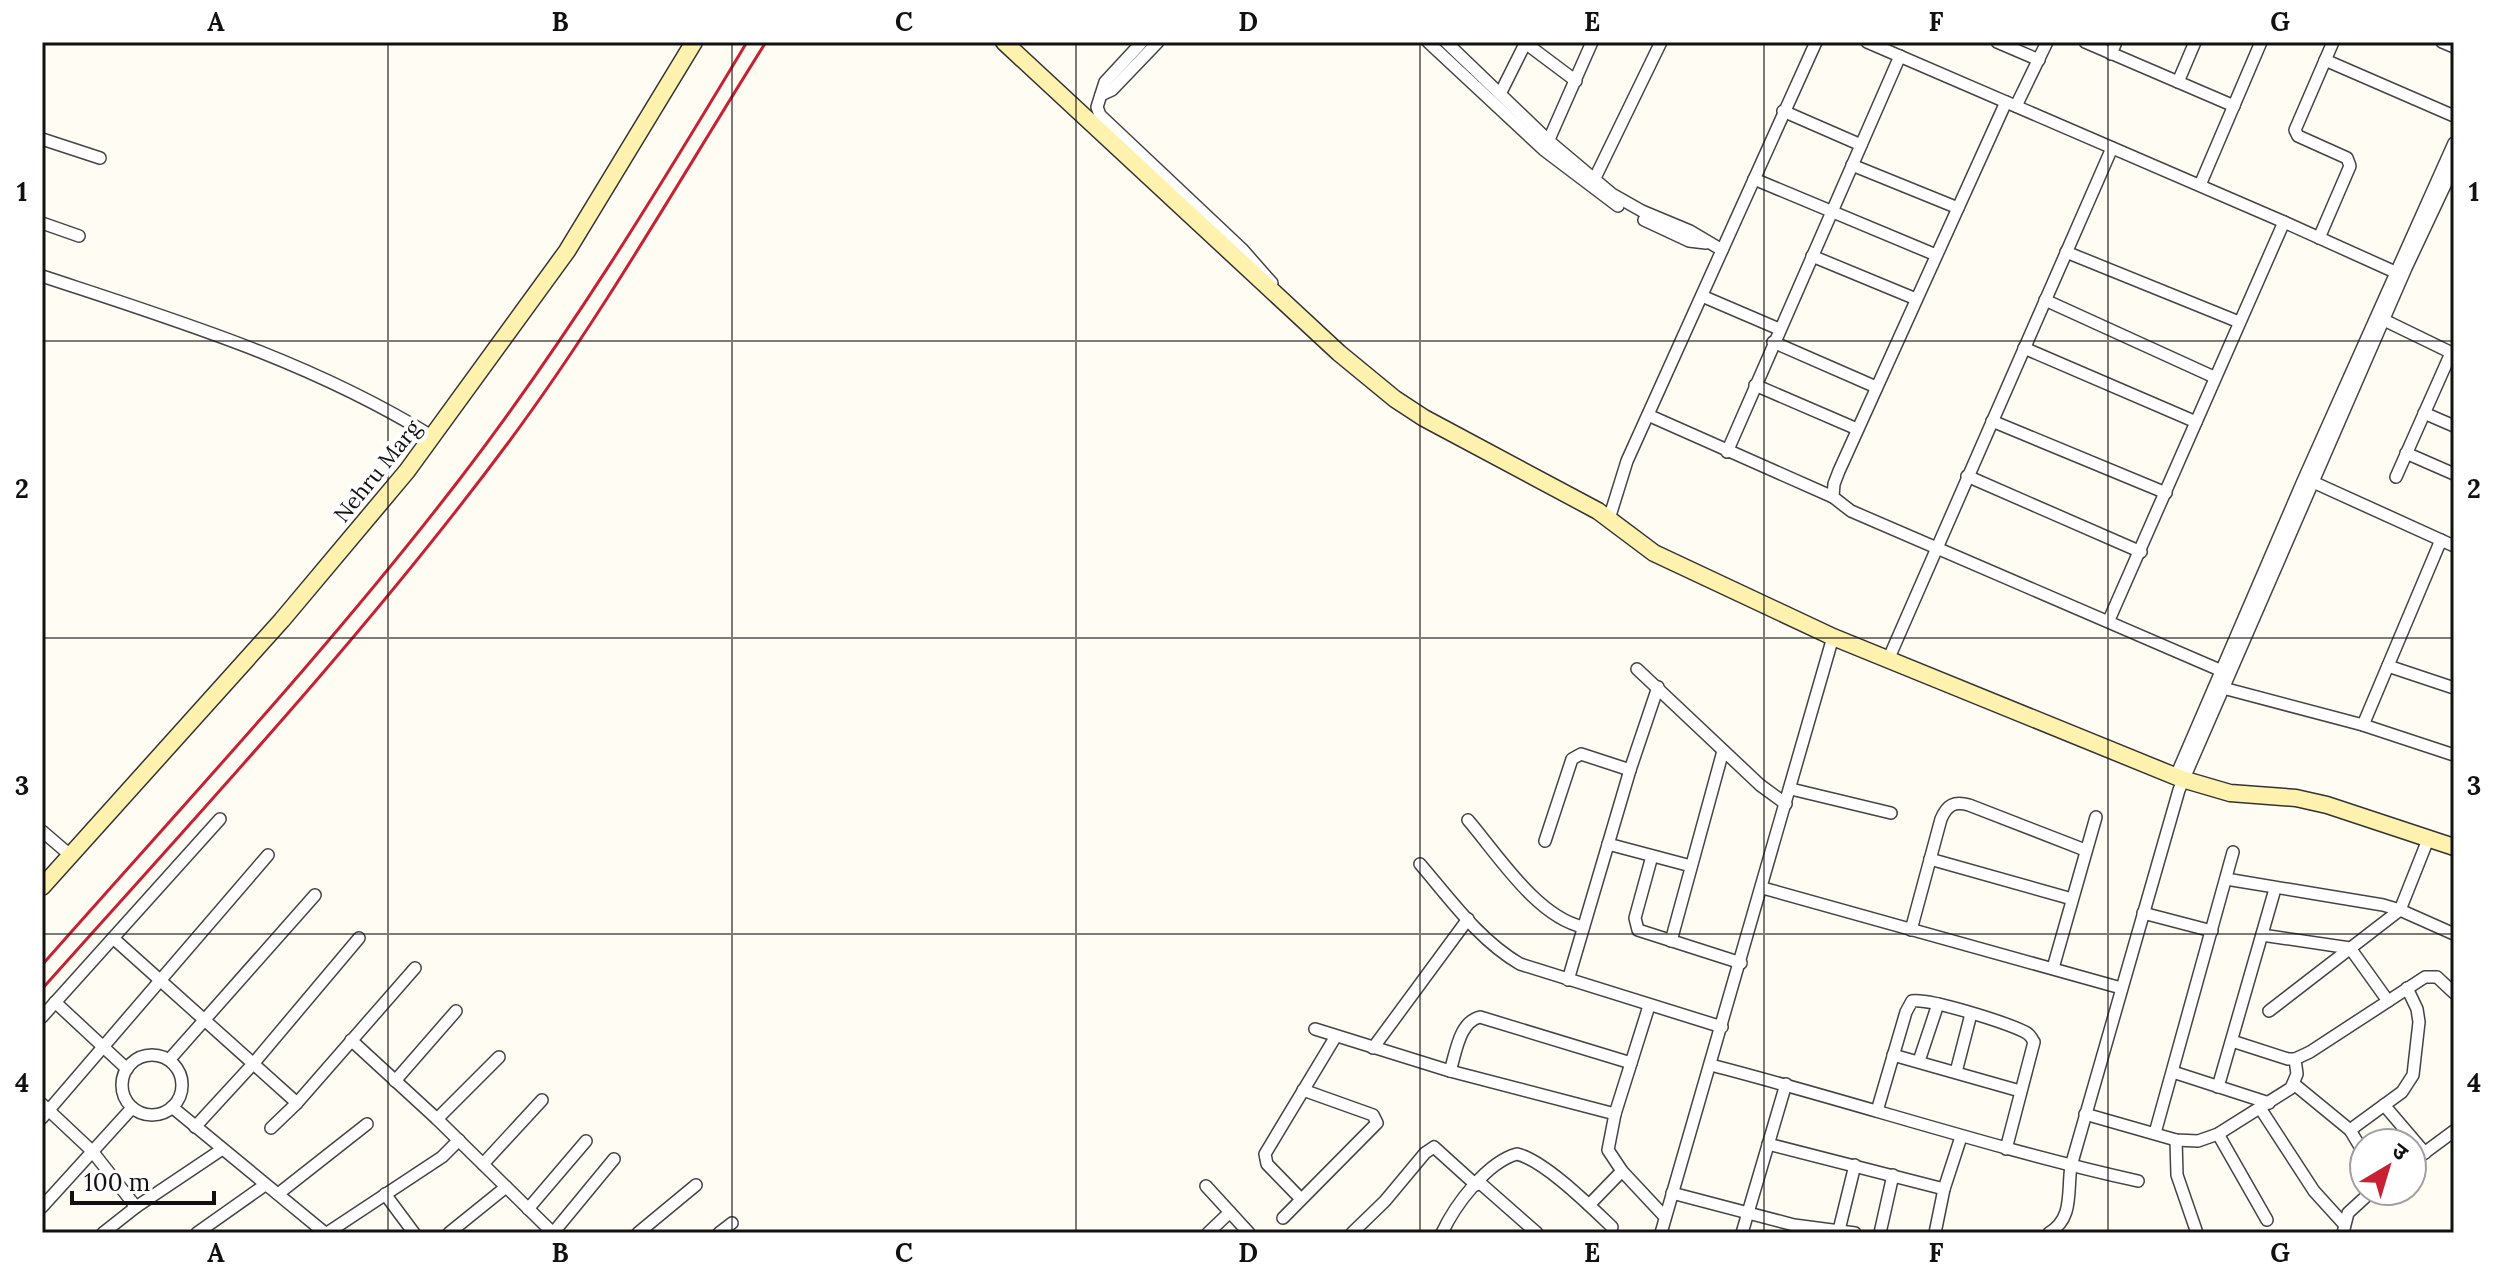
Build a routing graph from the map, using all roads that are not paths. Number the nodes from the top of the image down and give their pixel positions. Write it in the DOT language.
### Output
graph roads {
  1 [pos="694,42"];
  2 [pos="1004,42"];
  3 [pos="1142,42"];
  4 [pos="1158,42"];
  5 [pos="1428,42"];
  6 [pos="1446,42"];
  7 [pos="1525,42"];
  8 [pos="1592,42"];
  9 [pos="1661,42"];
  10 [pos="1816,42"];
  11 [pos="1867,42"];
  12 [pos="1997,42"];
  13 [pos="2047,42"];
  14 [pos="2085,42"];
  15 [pos="2195,42"];
  16 [pos="2261,42"];
  17 [pos="2333,42"];
  18 [pos="2442,42"];
  19 [pos="2454,47"];
  20 [pos="2114,48"];
  21 [pos="1900,56"];
  22 [pos="2039,60"];
  23 [pos="2325,60"];
  24 [pos="1576,81"];
  25 [pos="2178,82"];
  26 [pos="1500,94"];
  27 [pos="1101,95"];
  28 [pos="2011,104"];
  29 [pos="2234,106"];
  30 [pos="1783,111"];
  31 [pos="2454,116"];
  32 [pos="42,139"];
  33 [pos="2454,143"];
  34 [pos="1861,145"];
  35 [pos="1547,146"];
  36 [pos="2112,148"];
  37 [pos="100,158"];
  38 [pos="1852,165"];
  39 [pos="2454,166"];
  40 [pos="1754,179"];
  41 [pos="2451,179"];
  42 [pos="1594,180"];
  43 [pos="2200,185"];
  44 [pos="1958,208"];
  45 [pos="1832,210"];
  46 [pos="2284,222"];
  47 [pos="42,223"];
  48 [pos="79,236"];
  49 [pos="2319,238"];
  50 [pos="1706,243"];
  51 [pos="1722,250"];
  52 [pos="2066,252"];
  53 [pos="1936,255"];
  54 [pos="1812,256"];
  55 [pos="2395,272"];
  56 [pos="42,276"];
  57 [pos="1702,296"];
  58 [pos="1916,299"];
  59 [pos="2045,300"];
  60 [pos="1303,320"];
  61 [pos="2384,320"];
  62 [pos="2239,322"];
  63 [pos="1779,329"];
  64 [pos="1773,342"];
  65 [pos="2024,348"];
  66 [pos="2452,354"];
  67 [pos="2214,377"];
  68 [pos="1755,385"];
  69 [pos="1876,387"];
  70 [pos="2424,413"];
  71 [pos="1648,415"];
  72 [pos="1992,421"];
  73 [pos="2196,422"];
  74 [pos="2454,426"];
  75 [pos="1857,429"];
  76 [pos="433,437"];
  77 [pos="1727,452"];
  78 [pos="2406,453"];
  79 [pos="2454,474"];
  80 [pos="1967,476"];
  81 [pos="2396,477"];
  82 [pos="2313,482"];
  83 [pos="2166,493"];
  84 [pos="1833,497"];
  85 [pos="1609,519"];
  86 [pos="2441,540"];
  87 [pos="2454,546"];
  88 [pos="1936,549"];
  89 [pos="2141,552"];
  90 [pos="2109,620"];
  91 [pos="1833,637"];
  92 [pos="1888,660"];
  93 [pos="2388,666"];
  94 [pos="1637,669"];
  95 [pos="2222,671"];
  96 [pos="2453,685"];
  97 [pos="1658,687"];
  98 [pos="2223,688"];
  99 [pos="2363,725"];
  100 [pos="1723,751"];
  101 [pos="2454,755"];
  102 [pos="1630,770"];
  103 [pos="2180,777"];
  104 [pos="1791,789"];
  105 [pos="1786,804"];
  106 [pos="1891,813"];
  107 [pos="2096,817"];
  108 [pos="220,819"];
  109 [pos="1468,820"];
  110 [pos="42,831"];
  111 [pos="2429,837"];
  112 [pos="1545,841"];
  113 [pos="1608,844"];
  114 [pos="2454,847"];
  115 [pos="2085,850"];
  116 [pos="2233,852"];
  117 [pos="70,855"];
  118 [pos="268,855"];
  119 [pos="1652,856"];
  120 [pos="1930,859"];
  121 [pos="1420,864"];
  122 [pos="1691,866"];
  123 [pos="2226,879"];
  124 [pos="42,887"];
  125 [pos="1763,888"];
  126 [pos="2275,889"];
  127 [pos="315,895"];
  128 [pos="2072,899"];
  129 [pos="2400,910"];
  130 [pos="2143,913"];
  131 [pos="1468,919"];
  132 [pos="1583,927"];
  133 [pos="1911,930"];
  134 [pos="2212,931"];
  135 [pos="2454,934"];
  136 [pos="2262,935"];
  137 [pos="113,938"];
  138 [pos="359,938"];
  139 [pos="1671,941"];
  140 [pos="2350,948"];
  141 [pos="1741,963"];
  142 [pos="415,968"];
  143 [pos="2053,968"];
  144 [pos="160,979"];
  145 [pos="1568,980"];
  146 [pos="2121,988"];
  147 [pos="2407,988"];
  148 [pos="2454,993"];
  149 [pos="2388,1001"];
  150 [pos="55,1002"];
  151 [pos="1938,1004"];
  152 [pos="1649,1006"];
  153 [pos="456,1011"];
  154 [pos="2269,1011"];
  155 [pos="1971,1014"];
  156 [pos="42,1017"];
  157 [pos="204,1019"];
  158 [pos="1722,1027"];
  159 [pos="1315,1029"];
  160 [pos="1336,1036"];
  161 [pos="351,1040"];
  162 [pos="2232,1041"];
  163 [pos="103,1047"];
  164 [pos="1373,1048"];
  165 [pos="1893,1055"];
  166 [pos="499,1057"];
  167 [pos="2295,1059"];
  168 [pos="169,1060"];
  169 [pos="1919,1061"];
  170 [pos="1631,1063"];
  171 [pos="253,1064"];
  172 [pos="1711,1065"];
  173 [pos="127,1069"];
  174 [pos="1450,1071"];
  175 [pos="1956,1072"];
  176 [pos="2173,1072"];
  177 [pos="395,1081"];
  178 [pos="1786,1084"];
  179 [pos="2294,1084"];
  180 [pos="2218,1087"];
  181 [pos="1303,1090"];
  182 [pos="2020,1091"];
  183 [pos="542,1100"];
  184 [pos="297,1103"];
  185 [pos="2384,1105"];
  186 [pos="2264,1106"];
  187 [pos="172,1107"];
  188 [pos="132,1108"];
  189 [pos="44,1110"];
  190 [pos="1877,1111"];
  191 [pos="1615,1114"];
  192 [pos="2085,1114"];
  193 [pos="437,1119"];
  194 [pos="367,1124"];
  195 [pos="195,1127"];
  196 [pos="2354,1127"];
  197 [pos="2403,1127"];
  198 [pos="271,1128"];
  199 [pos="2348,1128"];
  200 [pos="2454,1131"];
  201 [pos="2155,1133"];
  202 [pos="2218,1134"];
  203 [pos="1961,1137"];
  204 [pos="459,1140"];
  205 [pos="2176,1140"];
  206 [pos="586,1141"];
  207 [pos="1768,1144"];
  208 [pos="2006,1149"];
  209 [pos="221,1150"];
  210 [pos="92,1151"];
  211 [pos="2428,1151"];
  212 [pos="614,1159"];
  213 [pos="483,1164"];
  214 [pos="1855,1165"];
  215 [pos="2071,1166"];
  216 [pos="1622,1171"];
  217 [pos="1893,1175"];
  218 [pos="2138,1181"];
  219 [pos="1478,1183"];
  220 [pos="265,1185"];
  221 [pos="696,1185"];
  222 [pos="1206,1186"];
  223 [pos="506,1187"];
  224 [pos="1944,1189"];
  225 [pos="1672,1193"];
  226 [pos="278,1194"];
  227 [pos="385,1194"];
  228 [pos="1301,1199"];
  229 [pos="1589,1205"];
  230 [pos="42,1207"];
  231 [pos="136,1207"];
  232 [pos="2353,1207"];
  233 [pos="528,1209"];
  234 [pos="1230,1212"];
  235 [pos="1747,1213"];
  236 [pos="1665,1217"];
  237 [pos="1283,1218"];
  238 [pos="2267,1220"];
  239 [pos="732,1223"];
  240 [pos="1612,1227"];
  241 [pos="2343,1228"];
  242 [pos="1839,1230"];
  243 [pos="205,1231"];
  244 [pos="1809,1231"];
  245 [pos="103,1233"];
  246 [pos="326,1233"];
  247 [pos="414,1233"];
  248 [pos="449,1233"];
  249 [pos="553,1233"];
  250 [pos="638,1233"];
  251 [pos="719,1233"];
  252 [pos="1208,1233"];
  253 [pos="1249,1233"];
  254 [pos="1352,1233"];
  255 [pos="1442,1233"];
  256 [pos="1537,1233"];
  257 [pos="1661,1233"];
  258 [pos="1742,1233"];
  259 [pos="1855,1233"];
  260 [pos="1880,1233"];
  261 [pos="1935,1233"];
  262 [pos="2049,1233"];
  263 [pos="2197,1233"];
  1 -- 76 [label="street, Nehru Marg"];
  2 -- 60 [label="street"];
  3 -- 27 [label="street"];
  4 -- 27 [label="street"];
  5 -- 35 [label="street"];
  6 -- 26 [label="street"];
  7 -- 24 [label="street"];
  7 -- 26 [label="street"];
  8 -- 24 [label="street"];
  9 -- 42 [label="street"];
  10 -- 30 [label="street"];
  11 -- 21 [label="street"];
  12 -- 22 [label="street"];
  13 -- 22 [label="street"];
  14 -- 20 [label="street"];
  15 -- 25 [label="street"];
  16 -- 29 [label="street"];
  17 -- 23 [label="street"];
  18 -- 19 [label="street"];
  20 -- 25 [label="street"];
  21 -- 28 [label="street"];
  21 -- 34 [label="street"];
  22 -- 28 [label="street"];
  23 -- 31 [label="street"];
  23 -- 49 [label="street"];
  24 -- 35 [label="street"];
  25 -- 29 [label="street"];
  26 -- 35 [label="street"];
  27 -- 60 [label="street"];
  28 -- 36 [label="street"];
  28 -- 44 [label="street"];
  29 -- 43 [label="street"];
  30 -- 34 [label="street"];
  30 -- 40 [label="street"];
  32 -- 37 [label="street"];
  33 -- 55 [label="street"];
  34 -- 38 [label="street"];
  35 -- 42 [label="street"];
  35 -- 50 [label="street"];
  36 -- 43 [label="street"];
  36 -- 52 [label="street"];
  38 -- 44 [label="street"];
  38 -- 45 [label="street"];
  39 -- 41 [label="street"];
  40 -- 45 [label="street"];
  40 -- 51 [label="street"];
  41 -- 61 [label="street"];
  42 -- 50 [label="street"];
  43 -- 46 [label="street"];
  44 -- 53 [label="street"];
  45 -- 53 [label="street"];
  45 -- 54 [label="street"];
  46 -- 49 [label="street"];
  46 -- 62 [label="street"];
  47 -- 48 [label="street"];
  49 -- 55 [label="street"];
  50 -- 51 [label="street"];
  51 -- 57 [label="street"];
  52 -- 59 [label="street"];
  52 -- 62 [label="street"];
  53 -- 58 [label="street"];
  54 -- 58 [label="street"];
  54 -- 63 [label="street"];
  55 -- 95 [label="street"];
  56 -- 76 [label="street"];
  57 -- 63 [label="street"];
  57 -- 71 [label="street"];
  58 -- 69 [label="street"];
  59 -- 65 [label="street"];
  59 -- 67 [label="street"];
  60 -- 85 [label="street"];
  61 -- 66 [label="street"];
  61 -- 82 [label="street"];
  62 -- 67 [label="street"];
  63 -- 64 [label="street"];
  64 -- 68 [label="street"];
  64 -- 69 [label="street"];
  65 -- 72 [label="street"];
  65 -- 73 [label="street"];
  66 -- 70 [label="street"];
  67 -- 73 [label="street"];
  68 -- 75 [label="street"];
  68 -- 77 [label="street"];
  69 -- 75 [label="street"];
  70 -- 74 [label="street"];
  70 -- 78 [label="street"];
  71 -- 77 [label="street"];
  71 -- 85 [label="street"];
  72 -- 80 [label="street"];
  72 -- 83 [label="street"];
  73 -- 83 [label="street"];
  75 -- 84 [label="street"];
  76 -- 117 [label="street, Nehru Marg"];
  77 -- 84 [label="street"];
  78 -- 79 [label="street"];
  78 -- 81 [label="street"];
  80 -- 88 [label="street"];
  80 -- 89 [label="street"];
  82 -- 86 [label="street"];
  82 -- 98 [label="street"];
  83 -- 89 [label="street"];
  84 -- 88 [label="street"];
  85 -- 91 [label="street"];
  86 -- 87 [label="street"];
  86 -- 93 [label="street"];
  88 -- 90 [label="street"];
  88 -- 92 [label="street"];
  89 -- 90 [label="street"];
  90 -- 95 [label="street"];
  91 -- 92 [label="street"];
  91 -- 104 [label="street"];
  92 -- 103 [label="street"];
  93 -- 96 [label="street"];
  93 -- 99 [label="street"];
  94 -- 97 [label="street"];
  95 -- 103 [label="street"];
  97 -- 100 [label="street"];
  97 -- 102 [label="street"];
  98 -- 99 [label="street"];
  98 -- 103 [label="street"];
  99 -- 101 [label="street"];
  100 -- 105 [label="street"];
  100 -- 122 [label="street"];
  102 -- 112 [label="street"];
  102 -- 113 [label="street"];
  103 -- 111 [label="street"];
  103 -- 130 [label="street"];
  104 -- 105 [label="street"];
  104 -- 106 [label="street"];
  105 -- 125 [label="street"];
  107 -- 115 [label="street"];
  108 -- 137 [label="street"];
  109 -- 132 [label="street"];
  110 -- 117 [label="street"];
  111 -- 114 [label="street"];
  111 -- 129 [label="street"];
  113 -- 119 [label="street"];
  113 -- 132 [label="street"];
  115 -- 120 [label="street"];
  115 -- 128 [label="street"];
  116 -- 123 [label="street"];
  117 -- 124 [label="street, Nehru Marg"];
  118 -- 144 [label="street"];
  119 -- 122 [label="street"];
  119 -- 139 [label="street"];
  120 -- 128 [label="street"];
  120 -- 133 [label="street"];
  121 -- 131 [label="street"];
  122 -- 139 [label="street"];
  123 -- 126 [label="street"];
  123 -- 134 [label="street"];
  125 -- 133 [label="street"];
  125 -- 141 [label="street"];
  126 -- 129 [label="street"];
  126 -- 136 [label="street"];
  127 -- 157 [label="street"];
  128 -- 143 [label="street"];
  129 -- 135 [label="street"];
  129 -- 140 [label="street"];
  130 -- 134 [label="street"];
  130 -- 146 [label="street"];
  131 -- 145 [label="street"];
  131 -- 164 [label="street"];
  132 -- 145 [label="street"];
  133 -- 143 [label="street"];
  134 -- 176 [label="street"];
  136 -- 140 [label="street"];
  136 -- 162 [label="street"];
  137 -- 144 [label="street"];
  137 -- 150 [label="street"];
  138 -- 171 [label="street"];
  139 -- 141 [label="street"];
  140 -- 149 [label="street"];
  140 -- 154 [label="street"];
  141 -- 158 [label="street"];
  142 -- 161 [label="street"];
  143 -- 146 [label="street"];
  144 -- 157 [label="street"];
  144 -- 163 [label="street"];
  145 -- 152 [label="street"];
  146 -- 192 [label="street"];
  147 -- 148 [label="street"];
  147 -- 149 [label="street"];
  147 -- 185 [label="street"];
  149 -- 167 [label="street"];
  150 -- 156 [label="street"];
  150 -- 163 [label="street"];
  151 -- 155 [label="street"];
  151 -- 165 [label="street"];
  151 -- 169 [label="street"];
  152 -- 158 [label="street"];
  152 -- 170 [label="street"];
  153 -- 177 [label="street"];
  155 -- 175 [label="street"];
  155 -- 182 [label="street"];
  157 -- 168 [label="street"];
  157 -- 171 [label="street"];
  158 -- 172 [label="street"];
  159 -- 160 [label="street"];
  160 -- 164 [label="street"];
  160 -- 181 [label="street"];
  161 -- 177 [label="street"];
  161 -- 184 [label="street"];
  162 -- 167 [label="street"];
  162 -- 180 [label="street"];
  163 -- 173 [label="street"];
  163 -- 189 [label="street"];
  164 -- 174 [label="street"];
  165 -- 169 [label="street"];
  165 -- 190 [label="street"];
  166 -- 193 [label="street"];
  167 -- 179 [label="street"];
  168 -- 173 [label="street"];
  168 -- 187 [label="street"];
  169 -- 175 [label="street"];
  170 -- 174 [label="street"];
  170 -- 191 [label="street"];
  171 -- 184 [label="street"];
  171 -- 195 [label="street"];
  172 -- 178 [label="street"];
  172 -- 225 [label="street"];
  173 -- 188 [label="street"];
  174 -- 191 [label="street"];
  175 -- 182 [label="street"];
  176 -- 180 [label="street"];
  176 -- 201 [label="street"];
  177 -- 193 [label="street"];
  178 -- 190 [label="street"];
  178 -- 207 [label="street"];
  179 -- 186 [label="street"];
  179 -- 199 [label="street"];
  180 -- 186 [label="street"];
  181 -- 228 [label="street"];
  181 -- 228 [label="street"];
  182 -- 208 [label="street"];
  183 -- 213 [label="street"];
  184 -- 198 [label="street"];
  185 -- 196 [label="street"];
  185 -- 197 [label="street"];
  186 -- 202 [label="street"];
  186 -- 241 [label="street"];
  187 -- 188 [label="street"];
  187 -- 195 [label="street"];
  188 -- 210 [label="street"];
  189 -- 210 [label="street"];
  190 -- 203 [label="street"];
  191 -- 216 [label="street"];
  192 -- 201 [label="street"];
  192 -- 215 [label="street"];
  193 -- 204 [label="street"];
  194 -- 226 [label="street"];
  195 -- 209 [label="street"];
  200 -- 211 [label="street"];
  201 -- 205 [label="street"];
  202 -- 205 [label="street"];
  202 -- 238 [label="street"];
  203 -- 208 [label="street"];
  203 -- 224 [label="street"];
  204 -- 213 [label="street"];
  204 -- 227 [label="street"];
  205 -- 263 [label="street"];
  206 -- 233 [label="street"];
  207 -- 214 [label="street"];
  207 -- 235 [label="street"];
  208 -- 215 [label="street"];
  209 -- 220 [label="street"];
  209 -- 231 [label="street"];
  210 -- 230 [label="street"];
  210 -- 231 [label="street"];
  212 -- 249 [label="street"];
  213 -- 223 [label="street"];
  214 -- 217 [label="street"];
  214 -- 242 [label="street"];
  215 -- 218 [label="street"];
  215 -- 262 [label="street"];
  216 -- 229 [label="street"];
  216 -- 236 [label="street"];
  217 -- 224 [label="street"];
  217 -- 260 [label="street"];
  219 -- 229 [label="street"];
  219 -- 254 [label="street"];
  219 -- 255 [label="street"];
  219 -- 256 [label="street"];
  220 -- 226 [label="street"];
  220 -- 243 [label="street"];
  221 -- 250 [label="street"];
  222 -- 234 [label="street"];
  223 -- 233 [label="street"];
  223 -- 248 [label="street"];
  224 -- 261 [label="street"];
  225 -- 235 [label="street"];
  225 -- 236 [label="street"];
  226 -- 246 [label="street"];
  227 -- 246 [label="street"];
  227 -- 247 [label="street"];
  228 -- 237 [label="street"];
  229 -- 240 [label="street"];
  231 -- 245 [label="street"];
  232 -- 241 [label="street"];
  233 -- 249 [label="street"];
  234 -- 252 [label="street"];
  234 -- 253 [label="street"];
  235 -- 244 [label="street"];
  235 -- 258 [label="street"];
  236 -- 257 [label="street"];
  239 -- 251 [label="street"];
  242 -- 244 [label="street"];
  242 -- 259 [label="street"];
}
